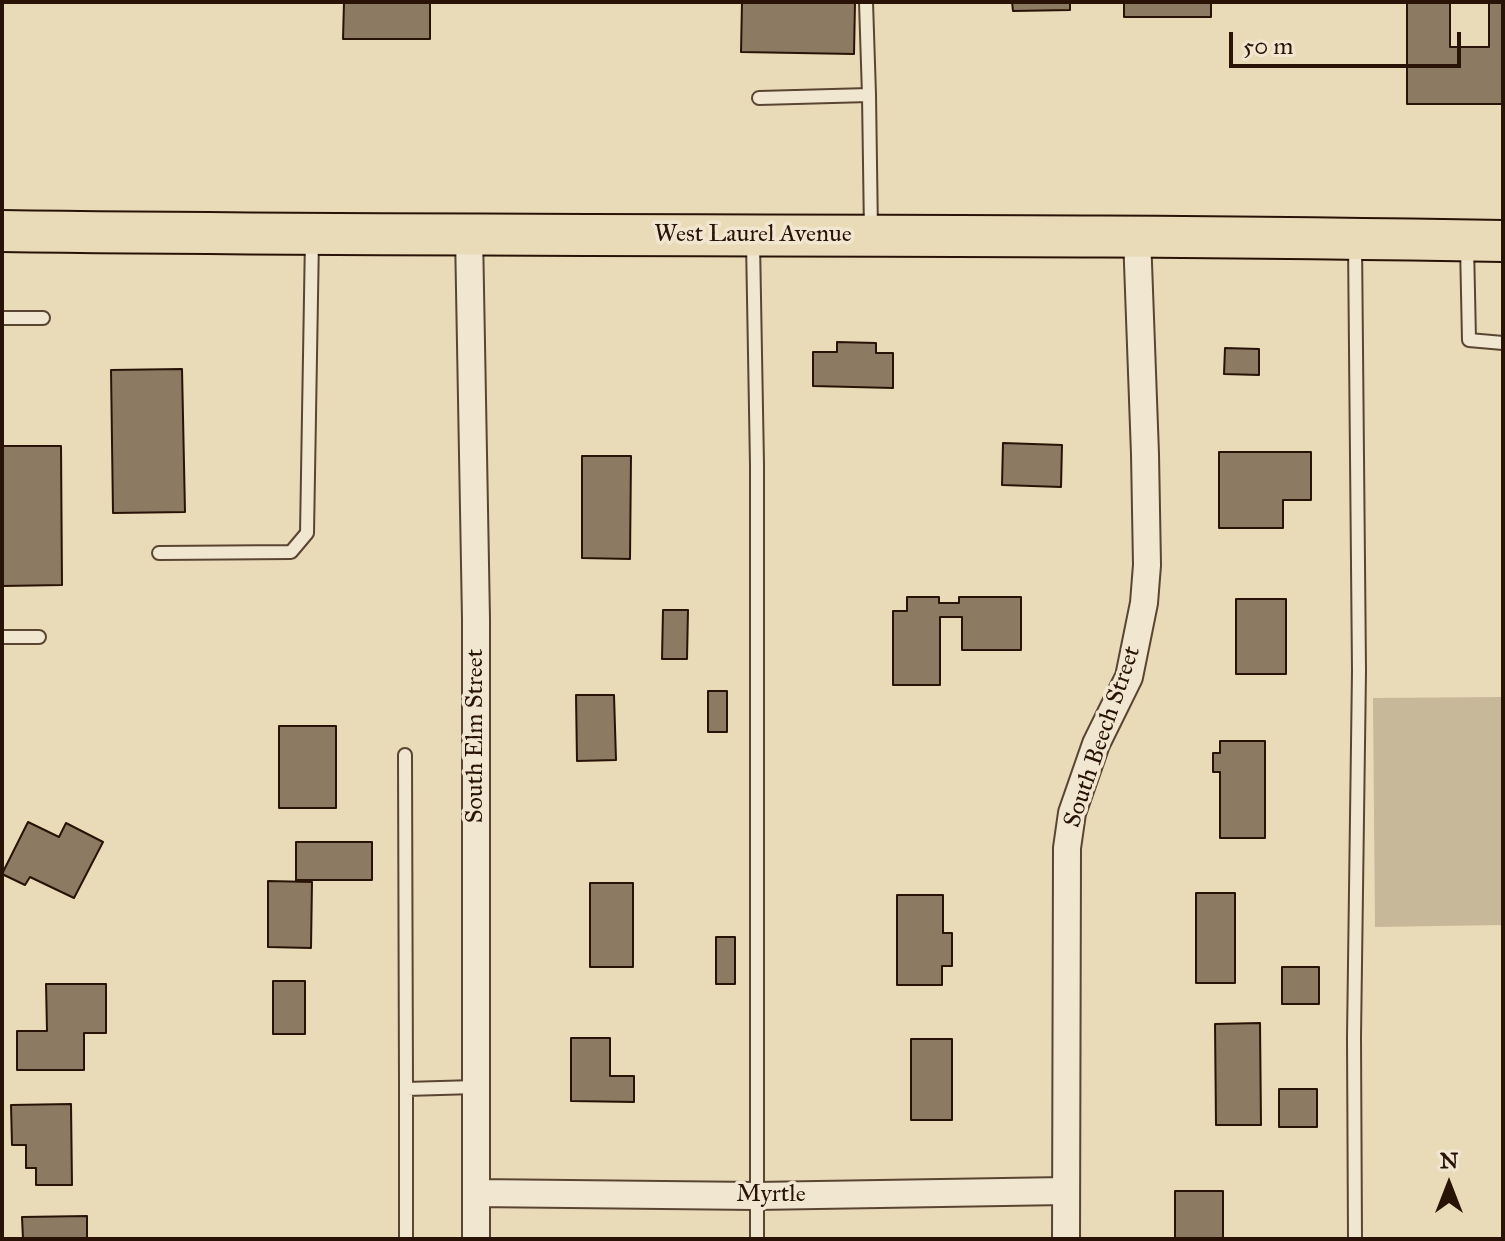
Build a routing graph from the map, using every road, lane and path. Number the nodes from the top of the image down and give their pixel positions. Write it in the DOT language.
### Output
graph roads {
  1 [pos="866,2"];
  2 [pos="869,95"];
  3 [pos="759,98"];
  4 [pos="2,231"];
  5 [pos="469,234"];
  6 [pos="312,235"];
  7 [pos="753,235"];
  8 [pos="871,235"];
  9 [pos="1137,236"];
  10 [pos="1355,239"];
  11 [pos="1485,240"];
  12 [pos="2,318"];
  13 [pos="43,318"];
  14 [pos="1503,343"];
  15 [pos="159,553"];
  16 [pos="2,637"];
  17 [pos="39,637"];
  18 [pos="405,755"];
  19 [pos="475,1087"];
  20 [pos="406,1089"];
  21 [pos="1065,1191"];
  22 [pos="476,1193"];
  23 [pos="756,1196"];
  24 [pos="406,1239"];
  25 [pos="476,1239"];
  26 [pos="757,1239"];
  27 [pos="1066,1239"];
  28 [pos="1355,1239"];
  1 -- 2 [label="lane"];
  2 -- 3 [label="lane"];
  2 -- 8 [label="lane"];
  4 -- 6 [label="main road, West Laurel Avenue"];
  5 -- 6 [label="main road, West Laurel Avenue"];
  5 -- 7 [label="main road, West Laurel Avenue"];
  5 -- 19 [label="street, South Elm Street"];
  6 -- 15 [label="lane"];
  7 -- 8 [label="main road, West Laurel Avenue"];
  7 -- 23 [label="lane"];
  8 -- 9 [label="main road, West Laurel Avenue"];
  9 -- 10 [label="main road, West Laurel Avenue"];
  9 -- 21 [label="street, South Beech Street"];
  10 -- 11 [label="main road, West Laurel Avenue"];
  10 -- 28 [label="lane"];
  11 -- 14 [label="lane"];
  12 -- 13 [label="lane"];
  16 -- 17 [label="lane"];
  18 -- 20 [label="lane"];
  19 -- 20 [label="lane"];
  19 -- 22 [label="street, South Elm Street"];
  20 -- 24 [label="lane"];
  21 -- 23 [label="street, Myrtle"];
  21 -- 27 [label="street, South Beech Street"];
  22 -- 23 [label="street, Myrtle"];
  22 -- 25 [label="street, South Elm Street"];
  23 -- 26 [label="lane"];
}
